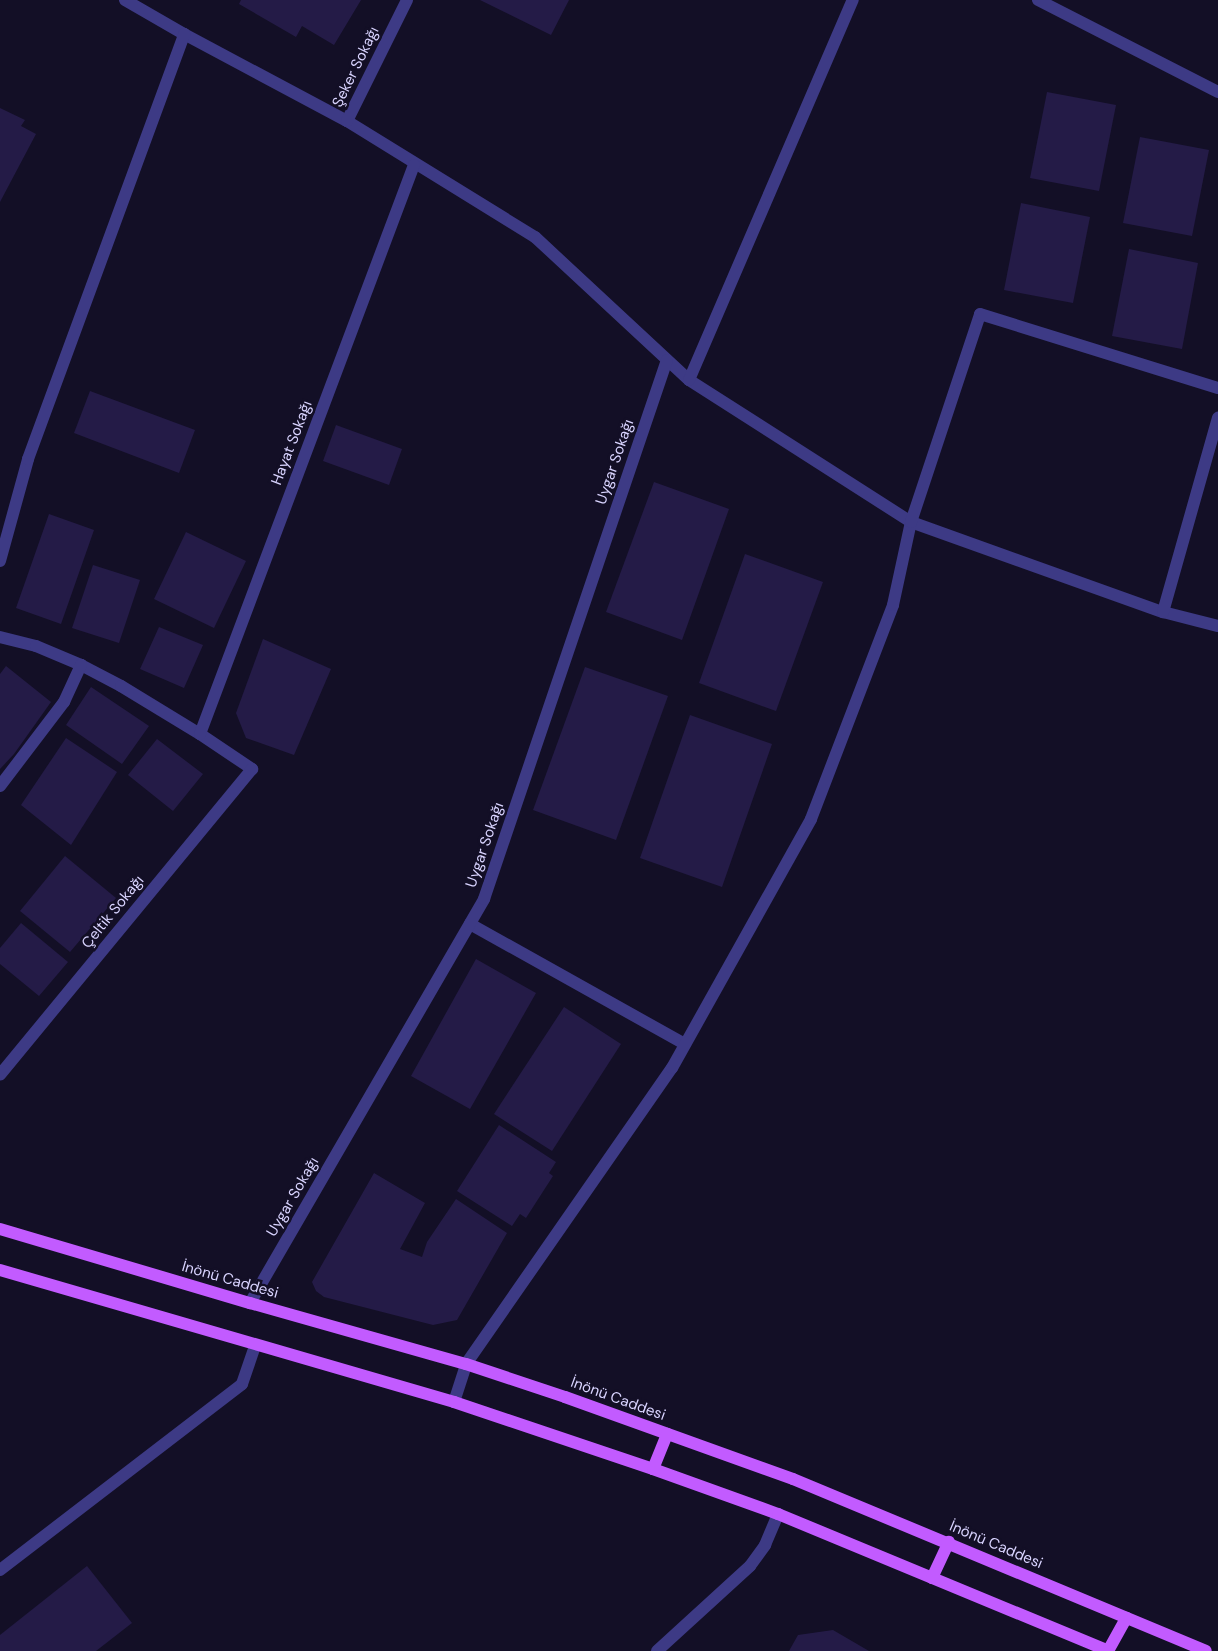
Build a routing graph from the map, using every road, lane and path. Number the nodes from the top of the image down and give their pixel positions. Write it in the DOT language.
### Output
graph roads {
  1 [pos="125,0"];
  2 [pos="407,0"];
  3 [pos="853,0"];
  4 [pos="1038,0"];
  5 [pos="184,34"];
  6 [pos="1218,92"];
  7 [pos="347,121"];
  8 [pos="414,165"];
  9 [pos="667,360"];
  10 [pos="690,380"];
  11 [pos="1218,388"];
  12 [pos="1218,418"];
  13 [pos="911,522"];
  14 [pos="0,562"];
  15 [pos="1163,612"];
  16 [pos="1218,626"];
  17 [pos="0,637"];
  18 [pos="82,665"];
  19 [pos="200,734"];
  20 [pos="0,786"];
  21 [pos="470,924"];
  22 [pos="685,1044"];
  23 [pos="0,1075"];
  24 [pos="0,1229"];
  25 [pos="0,1270"];
  26 [pos="250,1303"];
  27 [pos="255,1346"];
  28 [pos="466,1364"];
  29 [pos="454,1402"];
  30 [pos="667,1434"];
  31 [pos="653,1469"];
  32 [pos="778,1514"];
  33 [pos="949,1542"];
  34 [pos="0,1570"];
  35 [pos="932,1578"];
  36 [pos="1126,1618"];
  37 [pos="656,1651"];
  38 [pos="1108,1651"];
  39 [pos="1206,1651"];
  1 -- 5 [label="street"];
  2 -- 7 [label="street, Şeker Sokağı"];
  3 -- 10 [label="street"];
  4 -- 6 [label="street"];
  5 -- 7 [label="street"];
  5 -- 14 [label="street"];
  7 -- 8 [label="street"];
  8 -- 9 [label="street"];
  8 -- 19 [label="street, Hayat Sokağı"];
  9 -- 10 [label="street"];
  9 -- 21 [label="street, Uygar Sokağı"];
  10 -- 13 [label="street"];
  11 -- 13 [label="street"];
  12 -- 15 [label="street"];
  13 -- 15 [label="street"];
  13 -- 22 [label="street"];
  15 -- 16 [label="street"];
  17 -- 18 [label="street"];
  18 -- 19 [label="street"];
  18 -- 20 [label="street"];
  19 -- 23 [label="street, Çeltik Sokağı"];
  21 -- 22 [label="street"];
  21 -- 26 [label="street, Uygar Sokağı"];
  22 -- 28 [label="street"];
  24 -- 26 [label="main road, İnönü Caddesi"];
  25 -- 27 [label="main road"];
  26 -- 28 [label="main road, İnönü Caddesi"];
  27 -- 29 [label="main road"];
  27 -- 34 [label="street"];
  28 -- 29 [label="street"];
  28 -- 30 [label="main road, İnönü Caddesi"];
  29 -- 31 [label="main road"];
  30 -- 31 [label="main road"];
  30 -- 33 [label="main road, İnönü Caddesi"];
  31 -- 32 [label="main road"];
  32 -- 35 [label="main road"];
  32 -- 37 [label="street"];
  33 -- 35 [label="main road"];
  33 -- 36 [label="main road, İnönü Caddesi"];
  35 -- 38 [label="main road"];
  36 -- 38 [label="main road"];
  36 -- 39 [label="main road, İnönü Caddesi"];
}
